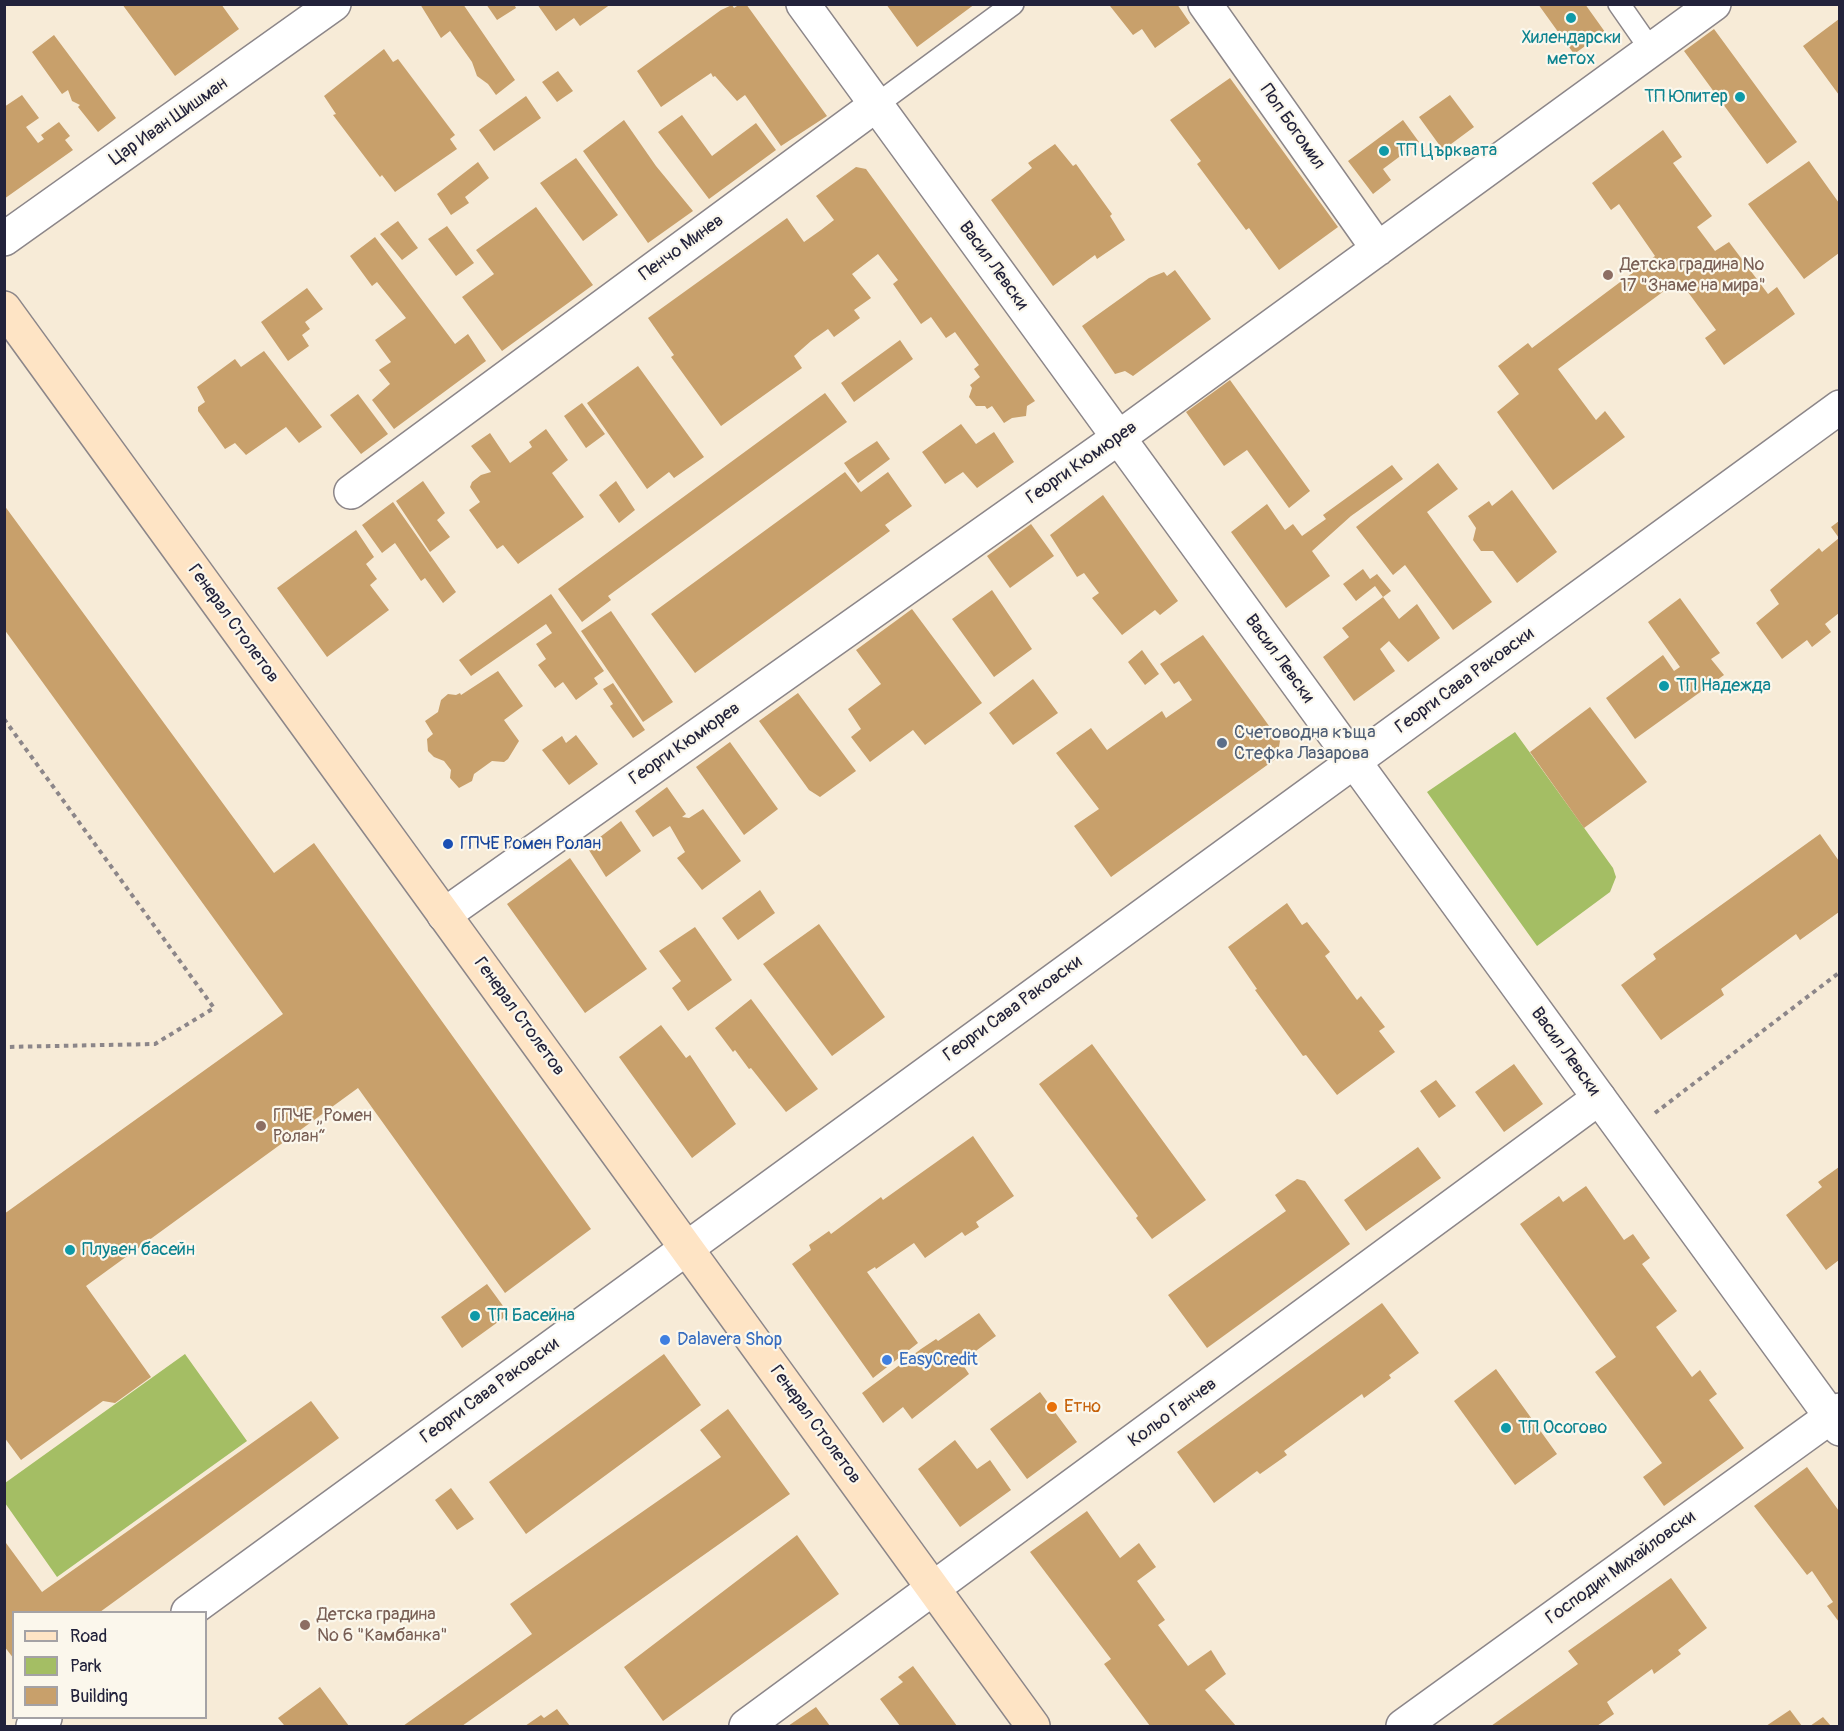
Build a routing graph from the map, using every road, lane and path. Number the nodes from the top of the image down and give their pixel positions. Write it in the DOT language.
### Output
graph roads {
  1 [pos="334,4"];
  2 [pos="803,4"];
  3 [pos="1013,4"];
  4 [pos="1205,4"];
  5 [pos="1619,4"];
  6 [pos="1714,4"];
  7 [pos="1652,50"];
  8 [pos="876,105"];
  9 [pos="4,239"];
  10 [pos="1378,249"];
  11 [pos="4,308"];
  12 [pos="1839,407"];
  13 [pos="1118,438"];
  14 [pos="351,492"];
  15 [pos="4,719"];
  16 [pos="1354,762"];
  17 [pos="444,915"];
  18 [pos="1839,972"];
  19 [pos="4,1047"];
  20 [pos="1599,1098"];
  21 [pos="1626,1136"];
  22 [pos="686,1248"];
  23 [pos="1836,1419"];
  24 [pos="934,1590"];
  25 [pos="189,1611"];
  26 [pos="746,1726"];
  27 [pos="1033,1726"];
  28 [pos="1403,1726"];
  1 -- 9 [label="street, Цар Иван Шишман"];
  2 -- 8 [label="street, Васил Левски"];
  3 -- 8 [label="lane, Пенчо Минев"];
  4 -- 10 [label="street, Поп Богомил"];
  5 -- 7 [label="lane"];
  6 -- 7 [label="street, Георги Кюмюрев"];
  7 -- 10 [label="street, Георги Кюмюрев"];
  8 -- 13 [label="street, Васил Левски"];
  8 -- 14 [label="street, Пенчо Минев"];
  10 -- 13 [label="street, Георги Кюмюрев"];
  11 -- 17 [label="main road, Генерал Столетов"];
  12 -- 16 [label="street, Георги Сава Раковски"];
  13 -- 16 [label="street, Васил Левски"];
  13 -- 17 [label="street, Георги Кюмюрев"];
  15 -- 19 [label="path"];
  16 -- 20 [label="street, Васил Левски"];
  16 -- 22 [label="street, Георги Сава Раковски"];
  17 -- 22 [label="main road, Генерал Столетов"];
  18 -- 21 [label="path"];
  20 -- 21 [label="street, Васил Левски"];
  20 -- 24 [label="street, Кольо Ганчев"];
  21 -- 23 [label="street, Васил Левски"];
  22 -- 24 [label="main road, Генерал Столетов"];
  22 -- 25 [label="street, Георги Сава Раковски"];
  23 -- 28 [label="street, Господин Михайловски"];
  24 -- 26 [label="street, Кольо Ганчев"];
  24 -- 27 [label="main road, Генерал Столетов"];
}
